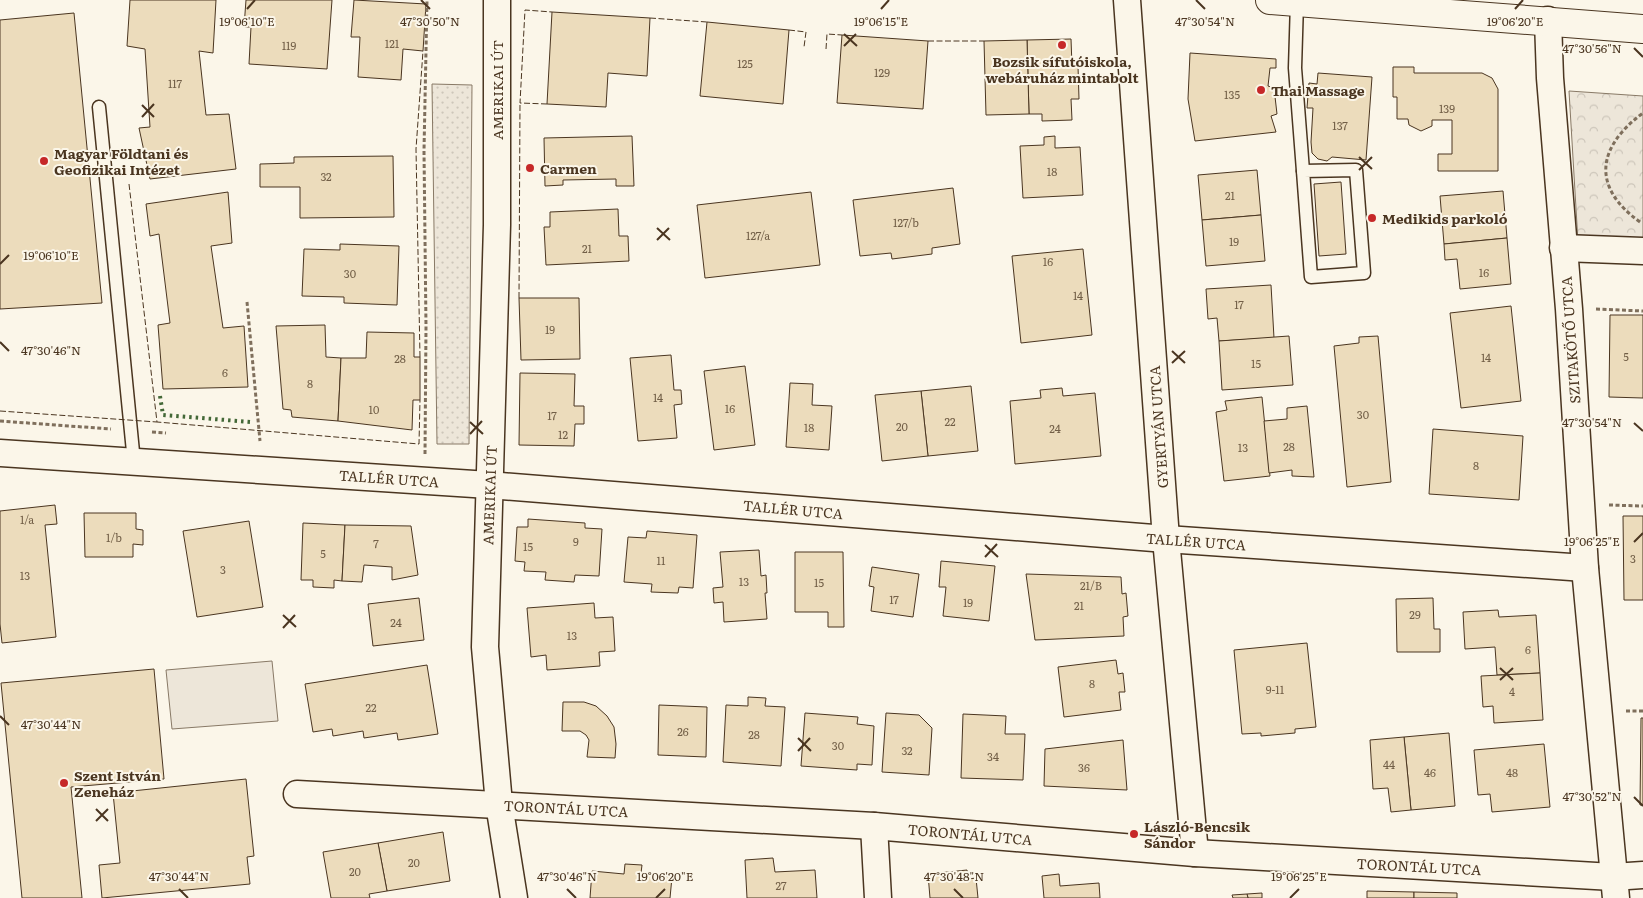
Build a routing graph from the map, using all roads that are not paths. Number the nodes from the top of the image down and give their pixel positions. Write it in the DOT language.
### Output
graph roads {
  1 [pos="497,0"];
  2 [pos="1127,0"];
  3 [pos="1270,0"];
  4 [pos="1297,2"];
  5 [pos="1548,20"];
  6 [pos="1643,28"];
  7 [pos="99,107"];
  8 [pos="1303,171"];
  9 [pos="1563,248"];
  10 [pos="1643,250"];
  11 [pos="0,453"];
  12 [pos="134,462"];
  13 [pos="489,485"];
  14 [pos="1166,539"];
  15 [pos="1585,568"];
  16 [pos="298,794"];
  17 [pos="498,804"];
  18 [pos="874,826"];
  19 [pos="1195,853"];
  20 [pos="1643,875"];
  21 [pos="1614,887"];
  22 [pos="514,898"];
  23 [pos="878,898"];
  1 -- 13 [label="street, AMERIKAI ÚT"];
  2 -- 14 [label="street, GYERTYÁN UTCA"];
  3 -- 4 [label="main road"];
  4 -- 5 [label="main road"];
  4 -- 8 [label="lane"];
  5 -- 6 [label="main road"];
  5 -- 9 [label="street, SZITAKÖTŐ UTCA"];
  7 -- 12 [label="lane"];
  8 -- 8 [label="lane"];
  9 -- 10 [label="street"];
  9 -- 15 [label="street, SZITAKÖTŐ UTCA"];
  11 -- 12 [label="street, TALLÉR UTCA"];
  12 -- 13 [label="street, TALLÉR UTCA"];
  13 -- 14 [label="street, TALLÉR UTCA"];
  13 -- 17 [label="street, AMERIKAI ÚT"];
  14 -- 15 [label="street, TALLÉR UTCA"];
  14 -- 19 [label="street, GYERTYÁN UTCA"];
  15 -- 21 [label="street, SZITAKÖTŐ UTCA"];
  16 -- 17 [label="street, TORONTÁL UTCA"];
  17 -- 18 [label="street, TORONTÁL UTCA"];
  17 -- 22 [label="street, AMERIKAI ÚT"];
  18 -- 19 [label="street, TORONTÁL UTCA"];
  18 -- 23 [label="street"];
  19 -- 21 [label="street, TORONTÁL UTCA"];
  20 -- 21 [label="street, TORONTÁL UTCA"];
}
